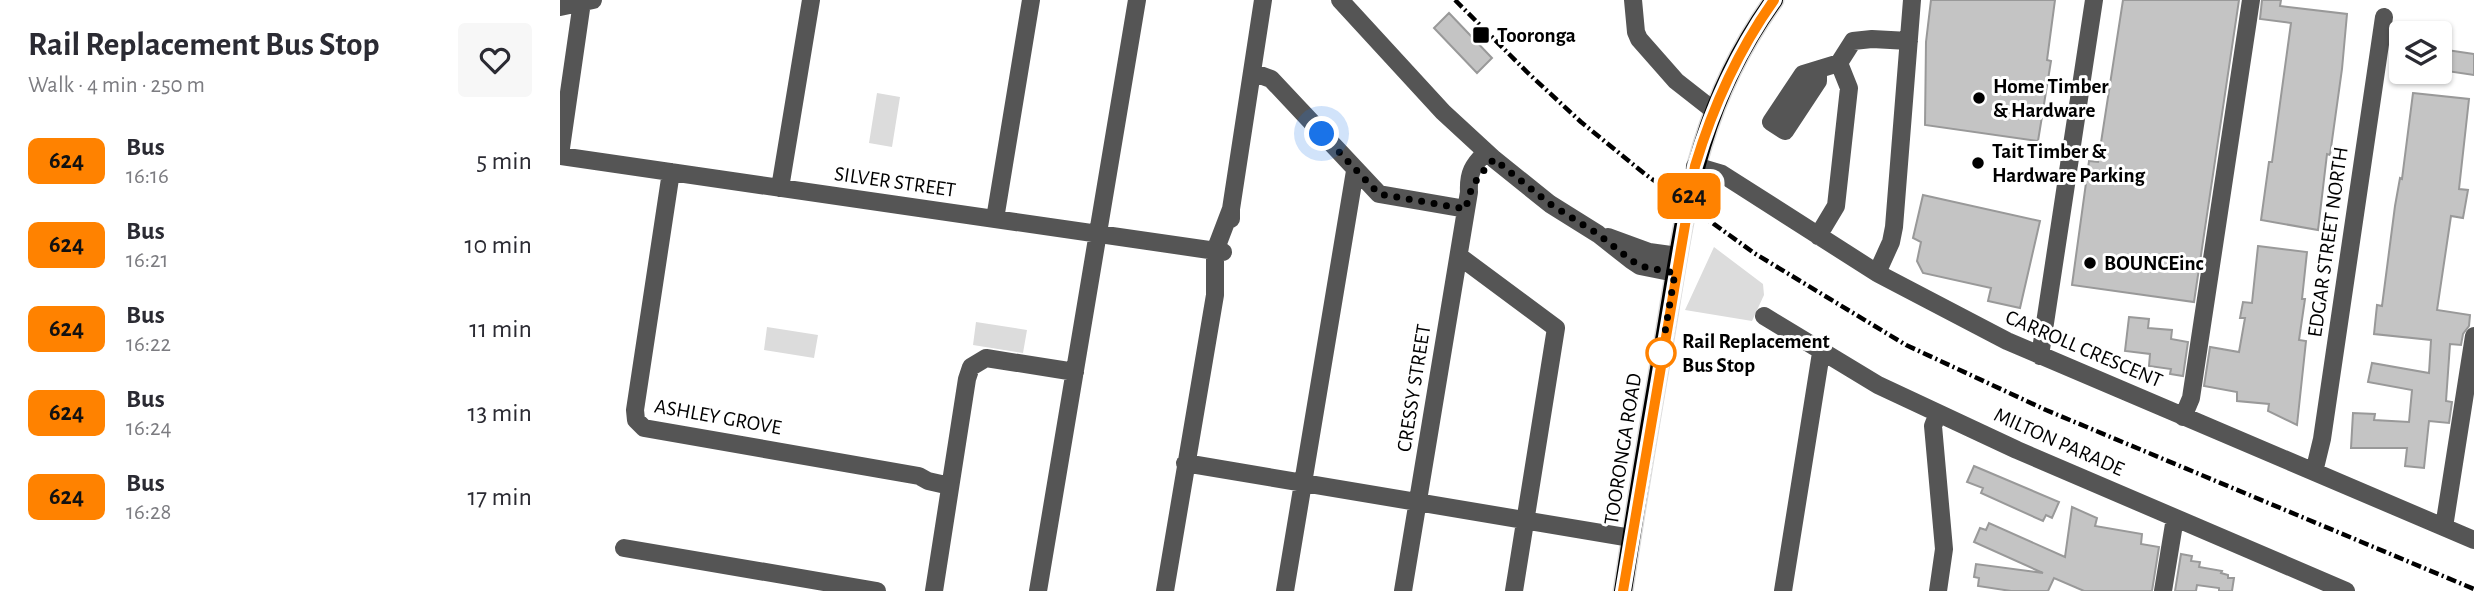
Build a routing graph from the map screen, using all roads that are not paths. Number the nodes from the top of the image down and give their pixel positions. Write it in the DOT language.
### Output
graph roads {
  1 [pos="811,0"];
  2 [pos="1031,0"];
  3 [pos="1137,0"];
  4 [pos="1264,0"];
  5 [pos="1340,0"];
  6 [pos="1633,0"];
  7 [pos="1774,0"];
  8 [pos="1912,0"];
  9 [pos="2094,0"];
  10 [pos="2251,0"];
  11 [pos="587,1"];
  12 [pos="560,7"];
  13 [pos="2384,17"];
  14 [pos="1909,41"];
  15 [pos="1839,63"];
  16 [pos="1818,71"];
  17 [pos="1252,72"];
  18 [pos="1713,110"];
  19 [pos="560,155"];
  20 [pos="1490,156"];
  21 [pos="1695,166"];
  22 [pos="1355,171"];
  23 [pos="671,172"];
  24 [pos="780,188"];
  25 [pos="1468,201"];
  26 [pos="995,219"];
  27 [pos="1098,234"];
  28 [pos="1818,236"];
  29 [pos="1219,251"];
  30 [pos="1459,256"];
  31 [pos="1676,264"];
  32 [pos="1877,273"];
  33 [pos="1764,316"];
  34 [pos="2474,336"];
  35 [pos="1821,352"];
  36 [pos="2040,356"];
  37 [pos="1075,372"];
  38 [pos="2471,382"];
  39 [pos="1938,413"];
  40 [pos="2183,417"];
  41 [pos="1185,463"];
  42 [pos="2314,472"];
  43 [pos="951,481"];
  44 [pos="1302,482"];
  45 [pos="1418,503"];
  46 [pos="2175,517"];
  47 [pos="1526,521"];
  48 [pos="2444,527"];
  49 [pos="1631,538"];
  50 [pos="2474,540"];
  51 [pos="624,548"];
  52 [pos="2316,585"];
  53 [pos="877,591"];
  54 [pos="934,591"];
  55 [pos="1038,591"];
  56 [pos="1165,591"];
  57 [pos="1284,591"];
  58 [pos="1404,591"];
  59 [pos="1514,591"];
  60 [pos="1623,591"];
  61 [pos="1783,591"];
  62 [pos="1938,591"];
  63 [pos="2163,591"];
  64 [pos="2346,591"];
  1 -- 24 [label="street"];
  2 -- 26 [label="street"];
  3 -- 27 [label="street"];
  4 -- 17 [label="street"];
  5 -- 20 [label="street"];
  6 -- 18 [label="street"];
  7 -- 18 [label="main road, TOORONGA ROAD"];
  8 -- 14 [label="street"];
  9 -- 36 [label="street"];
  10 -- 40 [label="street"];
  11 -- 12 [label="street"];
  11 -- 19 [label="street"];
  13 -- 42 [label="street, EDGAR STREET NORTH"];
  14 -- 15 [label="street"];
  14 -- 32 [label="street"];
  15 -- 16 [label="street"];
  15 -- 28 [label="street"];
  17 -- 22 [label="street"];
  17 -- 29 [label="street"];
  18 -- 21 [label="main road, TOORONGA ROAD"];
  19 -- 23 [label="street, SILVER STREET"];
  20 -- 25 [label="street, CRESSY STREET"];
  20 -- 31 [label="street"];
  21 -- 28 [label="street, CARROLL CRESCENT"];
  21 -- 31 [label="main road, TOORONGA ROAD"];
  22 -- 25 [label="street"];
  22 -- 44 [label="street"];
  23 -- 24 [label="street, SILVER STREET"];
  23 -- 43 [label="street, ASHLEY GROVE"];
  24 -- 26 [label="street, SILVER STREET"];
  25 -- 30 [label="street, CRESSY STREET"];
  26 -- 27 [label="street, SILVER STREET"];
  27 -- 29 [label="street, SILVER STREET"];
  27 -- 37 [label="street"];
  28 -- 32 [label="street, CARROLL CRESCENT"];
  29 -- 41 [label="street"];
  30 -- 45 [label="street, CRESSY STREET"];
  30 -- 47 [label="street"];
  31 -- 49 [label="main road, TOORONGA ROAD"];
  32 -- 36 [label="street, CARROLL CRESCENT"];
  33 -- 35 [label="street, MILTON PARADE"];
  34 -- 38 [label="street"];
  35 -- 39 [label="street, MILTON PARADE"];
  35 -- 61 [label="street"];
  36 -- 40 [label="street, CARROLL CRESCENT"];
  37 -- 43 [label="street"];
  37 -- 55 [label="street"];
  38 -- 48 [label="street"];
  39 -- 46 [label="street, MILTON PARADE"];
  39 -- 62 [label="street"];
  40 -- 42 [label="street, CARROLL CRESCENT"];
  41 -- 44 [label="street"];
  41 -- 56 [label="street"];
  42 -- 48 [label="street, CARROLL CRESCENT"];
  43 -- 54 [label="street"];
  44 -- 45 [label="street"];
  44 -- 57 [label="street"];
  45 -- 47 [label="street"];
  45 -- 58 [label="street, CRESSY STREET"];
  46 -- 52 [label="street, MILTON PARADE"];
  46 -- 63 [label="street"];
  47 -- 49 [label="street"];
  47 -- 59 [label="street"];
  48 -- 50 [label="street, CARROLL CRESCENT"];
  49 -- 60 [label="main road, TOORONGA ROAD"];
  51 -- 53 [label="street"];
  52 -- 64 [label="street, MILTON PARADE"];
}
